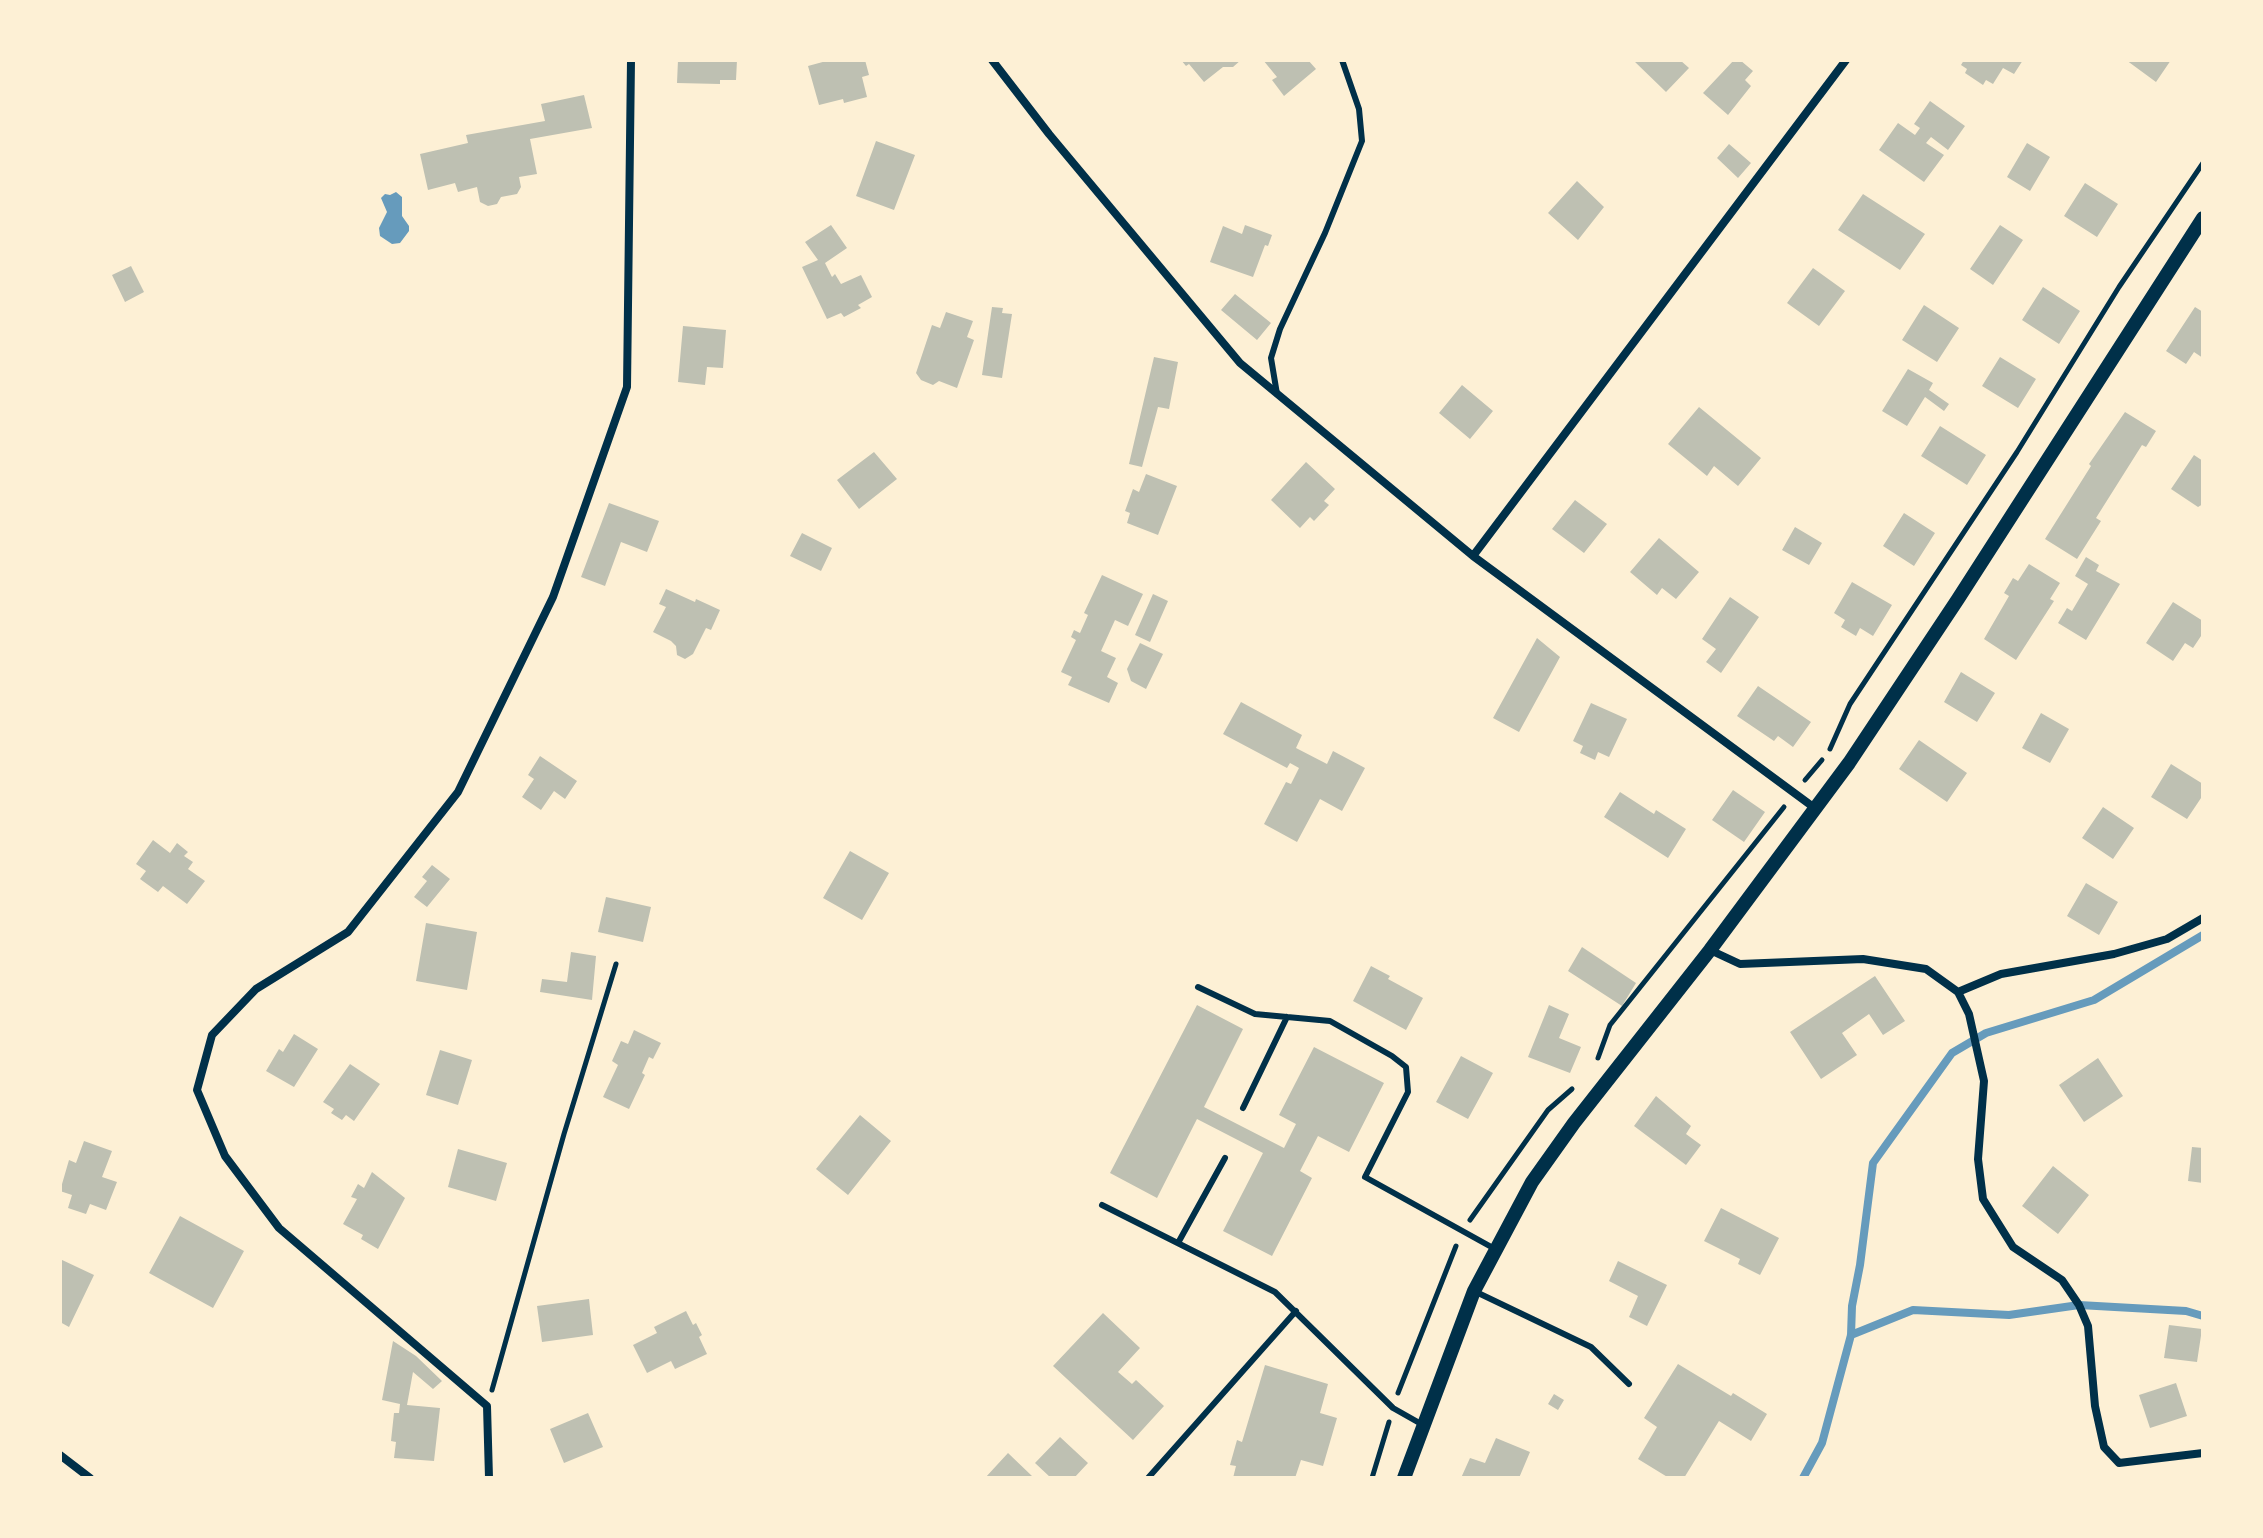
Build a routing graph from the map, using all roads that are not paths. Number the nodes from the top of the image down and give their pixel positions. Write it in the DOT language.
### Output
graph roads {
  1 [pos="631,60"];
  2 [pos="992,60"];
  3 [pos="1342,60"];
  4 [pos="1846,60"];
  5 [pos="2203,218"];
  6 [pos="1277,394"];
  7 [pos="1473,556"];
  8 [pos="1816,809"];
  9 [pos="2203,918"];
  10 [pos="1710,950"];
  11 [pos="1198,987"];
  12 [pos="1958,992"];
  13 [pos="1287,1017"];
  14 [pos="1243,1108"];
  15 [pos="1225,1158"];
  16 [pos="1102,1205"];
  17 [pos="1178,1243"];
  18 [pos="1495,1249"];
  19 [pos="1474,1291"];
  20 [pos="1296,1311"];
  21 [pos="1629,1384"];
  22 [pos="1423,1425"];
  23 [pos="2203,1453"];
  24 [pos="60,1455"];
  25 [pos="90,1478"];
  26 [pos="489,1478"];
  27 [pos="1148,1478"];
  28 [pos="1404,1478"];
  1 -- 26 [label="street"];
  2 -- 6 [label="street"];
  3 -- 6 [label="lane"];
  4 -- 7 [label="street"];
  5 -- 8 [label="street"];
  6 -- 7 [label="street"];
  7 -- 8 [label="street"];
  8 -- 10 [label="street"];
  9 -- 12 [label="street"];
  10 -- 12 [label="street"];
  10 -- 18 [label="street"];
  11 -- 13 [label="lane"];
  12 -- 23 [label="street"];
  13 -- 14 [label="lane"];
  13 -- 18 [label="lane"];
  15 -- 17 [label="lane"];
  16 -- 17 [label="lane"];
  17 -- 20 [label="lane"];
  18 -- 19 [label="street"];
  19 -- 21 [label="lane"];
  19 -- 22 [label="street"];
  20 -- 22 [label="lane"];
  20 -- 27 [label="lane"];
  22 -- 28 [label="street"];
  24 -- 25 [label="street"];
}
